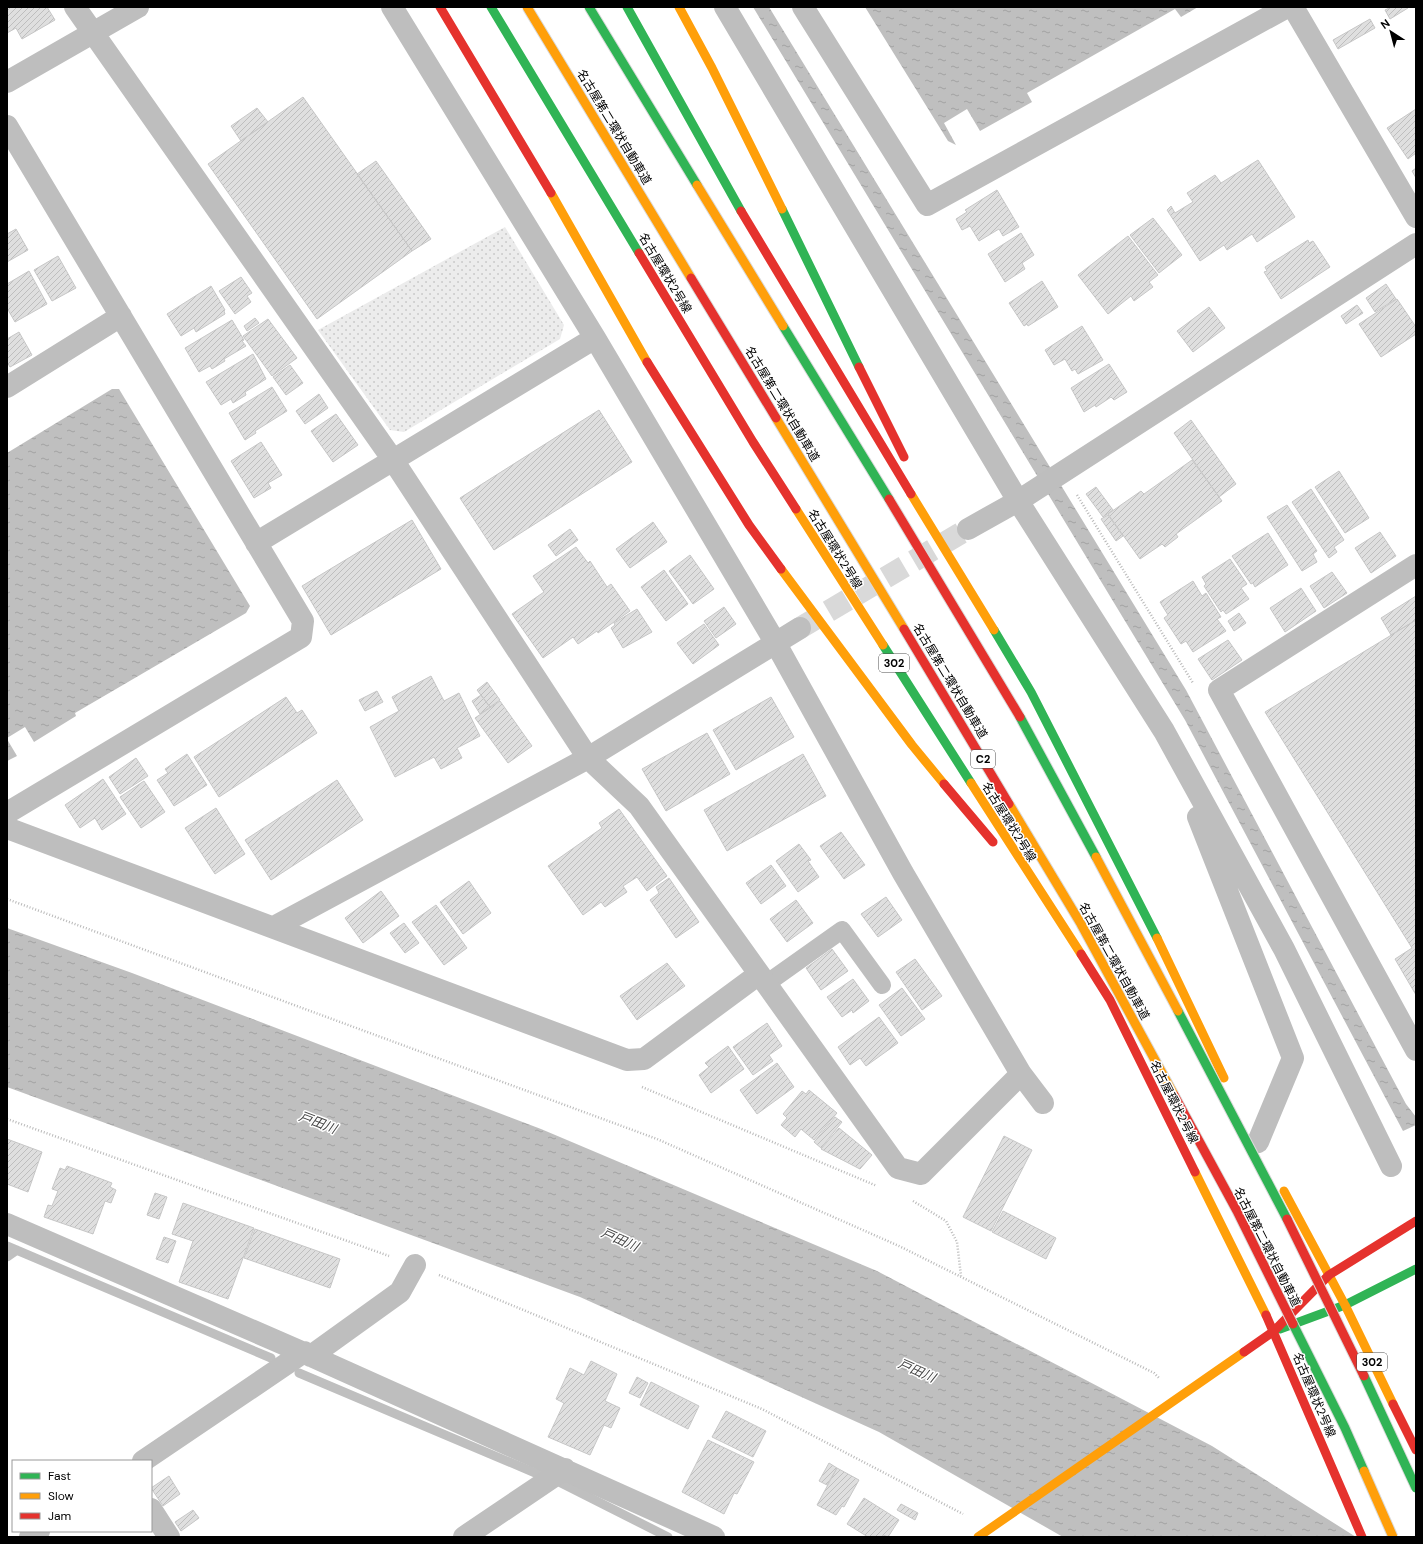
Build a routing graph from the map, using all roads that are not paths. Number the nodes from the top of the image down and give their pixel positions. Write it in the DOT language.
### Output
graph roads {
  1 [pos="75,7"];
  2 [pos="138,7"];
  3 [pos="392,7"];
  4 [pos="440,7"];
  5 [pos="491,7"];
  6 [pos="527,7"];
  7 [pos="589,7"];
  8 [pos="627,7"];
  9 [pos="679,7"];
  10 [pos="726,7"];
  11 [pos="803,7"];
  12 [pos="1287,7"];
  13 [pos="1293,7"];
  14 [pos="93,33"];
  15 [pos="7,82"];
  16 [pos="7,126"];
  17 [pos="1416,218"];
  18 [pos="1416,244"];
  19 [pos="121,316"];
  20 [pos="595,338"];
  21 [pos="7,387"];
  22 [pos="393,460"];
  23 [pos="909,467"];
  24 [pos="919,489"];
  25 [pos="1026,496"];
  26 [pos="968,530"];
  27 [pos="256,543"];
  28 [pos="1416,564"];
  29 [pos="968,588"];
  30 [pos="800,628"];
  31 [pos="775,642"];
  32 [pos="1164,731"];
  33 [pos="588,758"];
  34 [pos="7,813"];
  35 [pos="7,828"];
  36 [pos="998,847"];
  37 [pos="1008,859"];
  38 [pos="1048,907"];
  39 [pos="274,927"];
  40 [pos="763,979"];
  41 [pos="882,985"];
  42 [pos="1416,1050"];
  43 [pos="1021,1074"];
  44 [pos="1230,1090"];
  45 [pos="1043,1103"];
  46 [pos="1257,1140"];
  47 [pos="1391,1166"];
  48 [pos="1280,1184"];
  49 [pos="1416,1221"];
  50 [pos="7,1224"];
  51 [pos="415,1265"];
  52 [pos="1416,1269"];
  53 [pos="1329,1275"];
  54 [pos="1345,1305"];
  55 [pos="1274,1332"];
  56 [pos="307,1354"];
  57 [pos="1416,1450"];
  58 [pos="144,1460"];
  59 [pos="565,1469"];
  60 [pos="1416,1488"];
  61 [pos="152,1511"];
  62 [pos="169,1537"];
  63 [pos="464,1537"];
  64 [pos="714,1537"];
  65 [pos="978,1537"];
  66 [pos="1362,1537"];
  67 [pos="1393,1537"];
  1 -- 14 [label="street"];
  2 -- 14 [label="street"];
  3 -- 20 [label="street"];
  4 -- 36 [label="main road"];
  5 -- 38 [label="main road, 名古屋環状2号線 / 302"];
  6 -- 67 [label="main road, 名古屋第二環状自動車道 / C2, bridge"];
  7 -- 60 [label="main road, bridge"];
  8 -- 29 [label="main road"];
  9 -- 23 [label="main road"];
  10 -- 25 [label="street"];
  11 -- 12 [label="street"];
  13 -- 17 [label="street"];
  14 -- 15 [label="street"];
  14 -- 22 [label="street"];
  16 -- 19 [label="street"];
  18 -- 25 [label="street"];
  19 -- 21 [label="street"];
  19 -- 27 [label="street"];
  20 -- 22 [label="street"];
  20 -- 31 [label="street"];
  22 -- 27 [label="street"];
  22 -- 33 [label="street"];
  24 -- 29 [label="main road"];
  25 -- 26 [label="street"];
  25 -- 32 [label="street"];
  27 -- 34 [label="street"];
  28 -- 42 [label="street"];
  29 -- 44 [label="main road"];
  30 -- 31 [label="street"];
  31 -- 33 [label="street"];
  31 -- 43 [label="street"];
  32 -- 46 [label="street"];
  32 -- 47 [label="street"];
  33 -- 39 [label="street"];
  33 -- 40 [label="street"];
  35 -- 39 [label="street"];
  37 -- 38 [label="main road"];
  38 -- 55 [label="main road, 名古屋環状2号線 / 302"];
  39 -- 40 [label="street"];
  40 -- 41 [label="lane"];
  40 -- 43 [label="street"];
  43 -- 45 [label="street"];
  48 -- 53 [label="main road, 302"];
  49 -- 53 [label="main road"];
  50 -- 56 [label="street"];
  51 -- 56 [label="street"];
  52 -- 54 [label="main road"];
  53 -- 54 [label="main road, 302"];
  53 -- 55 [label="main road"];
  54 -- 55 [label="main road"];
  54 -- 57 [label="main road, 302"];
  55 -- 65 [label="main road"];
  55 -- 66 [label="main road, 名古屋環状2号線 / 302"];
  56 -- 58 [label="street"];
  56 -- 59 [label="street"];
  59 -- 63 [label="street"];
  59 -- 64 [label="street"];
  61 -- 62 [label="street"];
}
